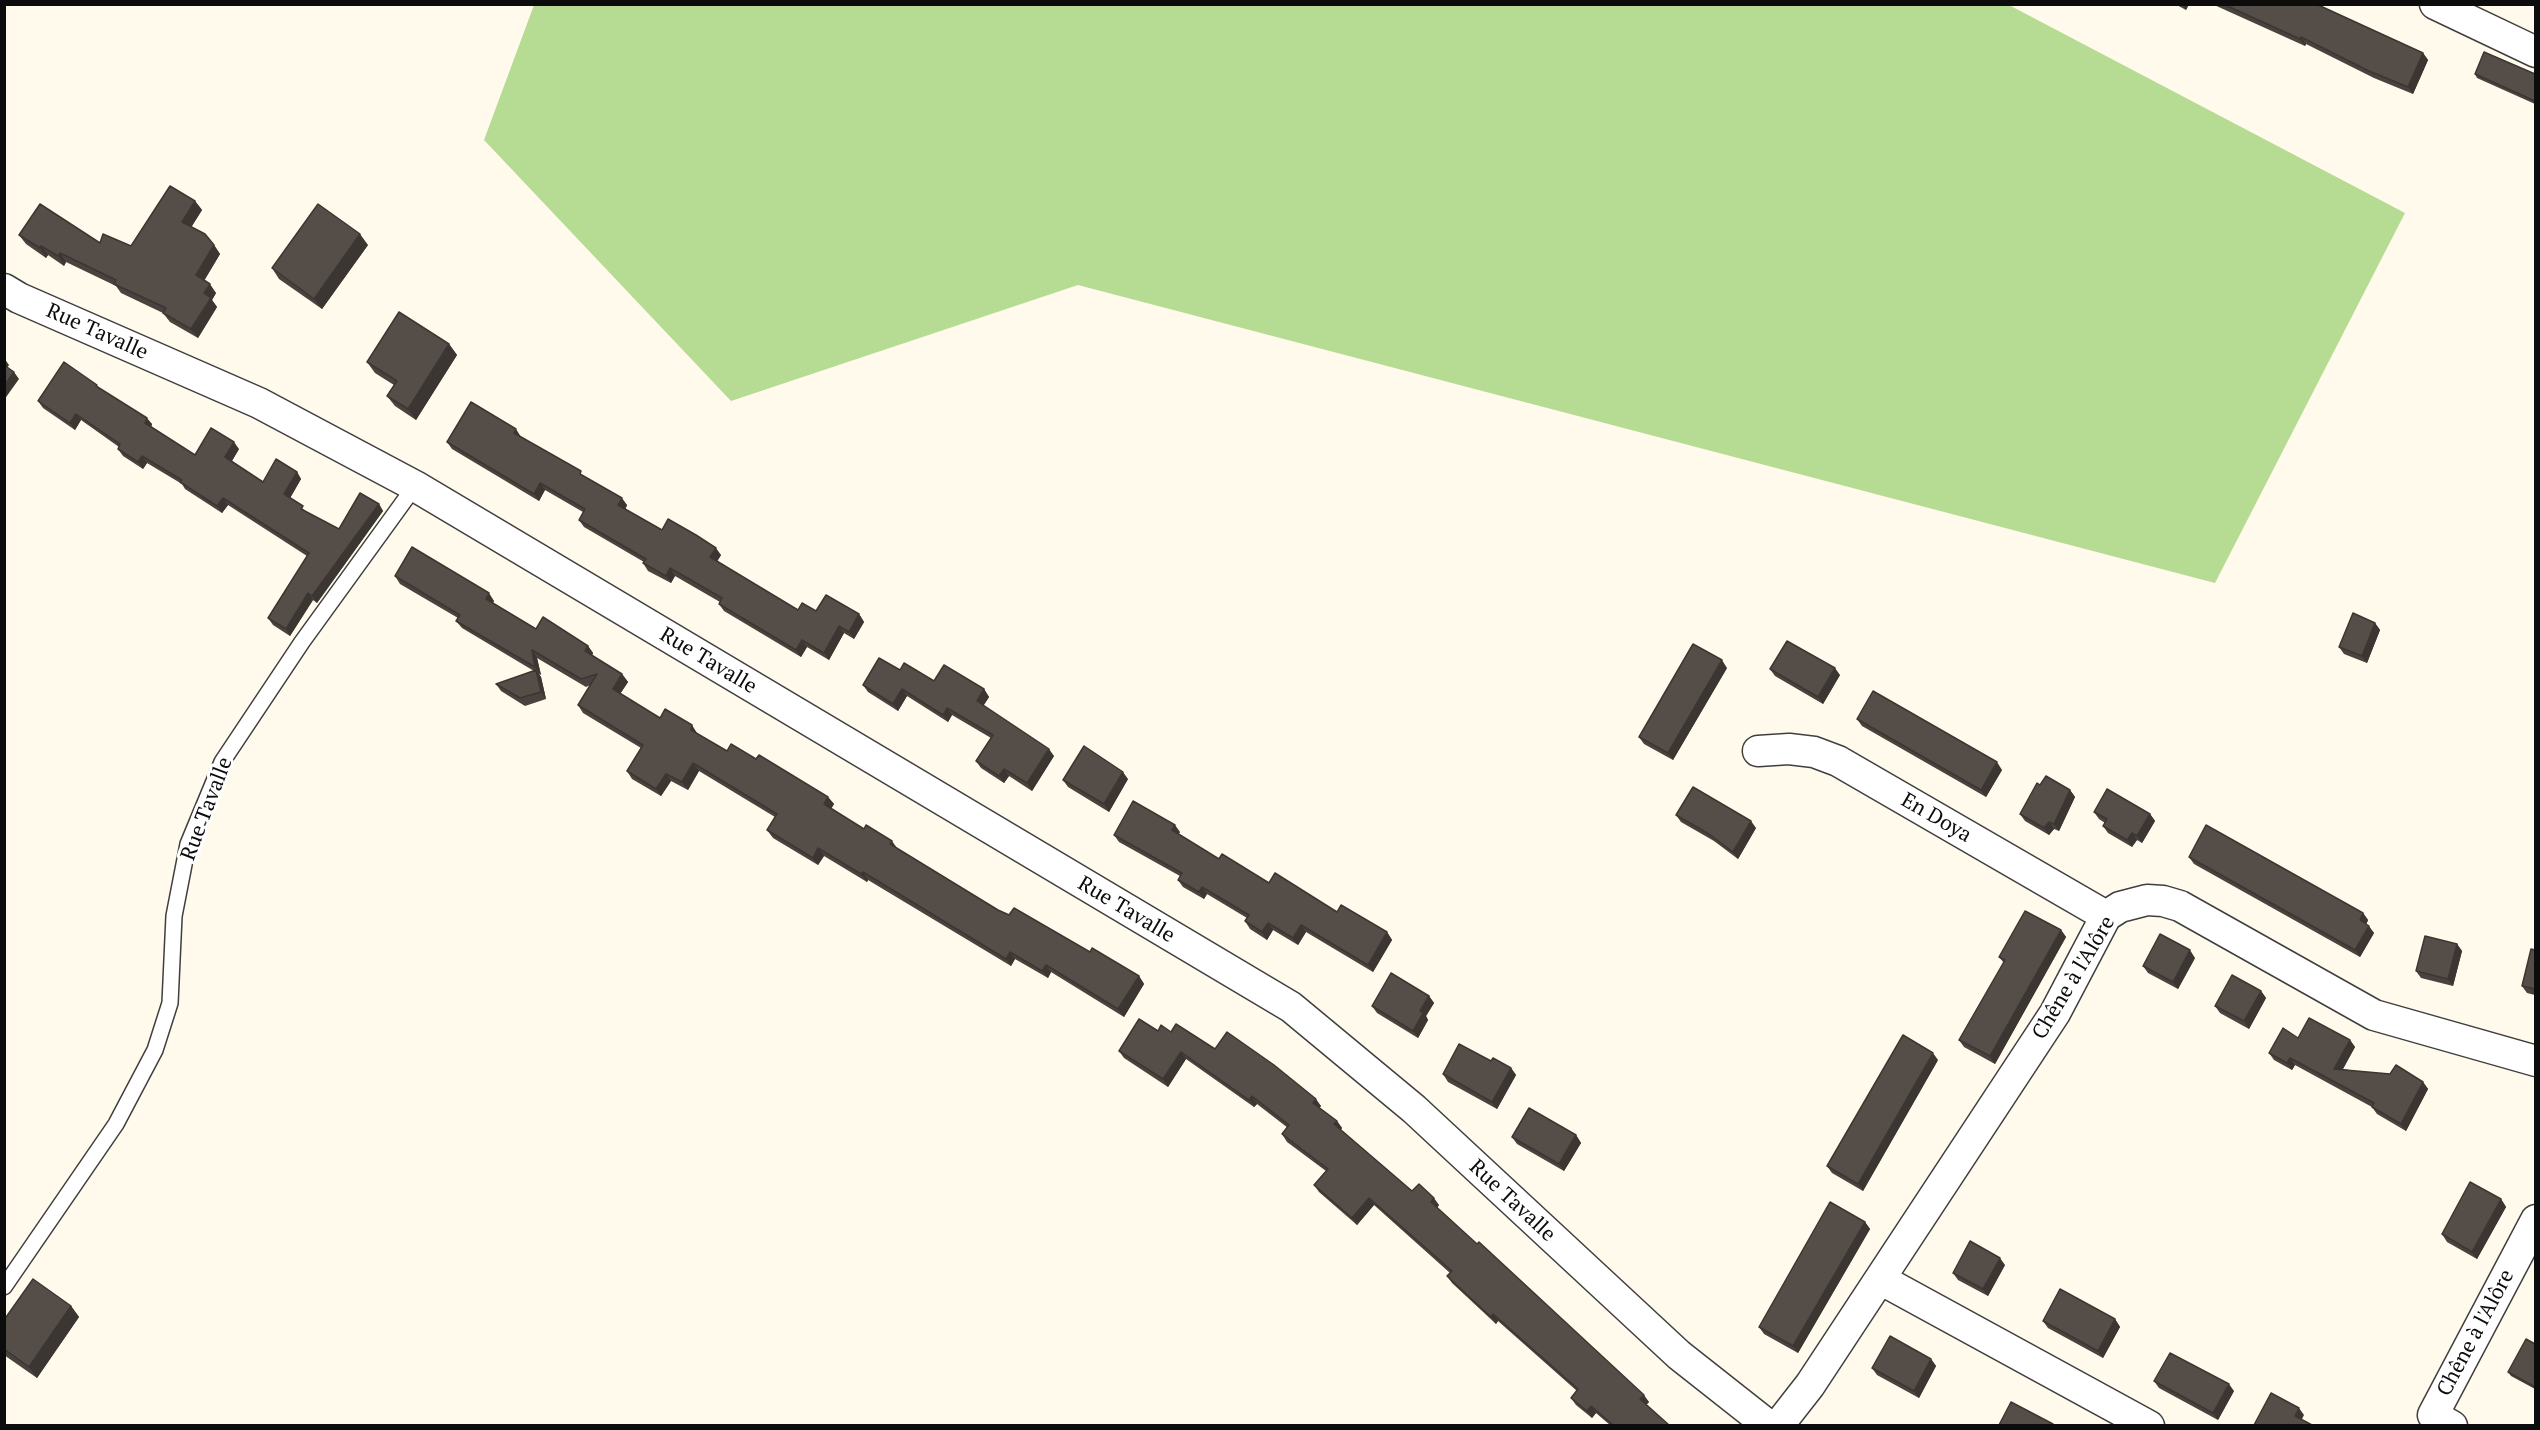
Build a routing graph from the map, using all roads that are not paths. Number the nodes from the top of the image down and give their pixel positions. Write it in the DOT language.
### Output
graph roads {
  1 [pos="2435,4"];
  2 [pos="2535,52"];
  3 [pos="4,289"];
  4 [pos="415,486"];
  5 [pos="1758,751"];
  6 [pos="2106,916"];
  7 [pos="2535,1061"];
  8 [pos="2535,1220"];
  9 [pos="1880,1279"];
  10 [pos="4,1287"];
  11 [pos="2437,1422"];
  12 [pos="1769,1425"];
  13 [pos="1778,1425"];
  14 [pos="2149,1425"];
  1 -- 2 [label="street"];
  3 -- 4 [label="street, Rue Tavalle"];
  4 -- 10 [label="lane, Rue Tavalle"];
  4 -- 12 [label="street, Rue Tavalle"];
  5 -- 6 [label="street, En Doya"];
  6 -- 7 [label="street, Chêne à l'Alôre"];
  6 -- 9 [label="street, Chêne à l'Alôre"];
  8 -- 11 [label="street, Chêne à l'Alôre"];
  9 -- 13 [label="street, Chêne à l'Alôre"];
  9 -- 14 [label="street"];
}
